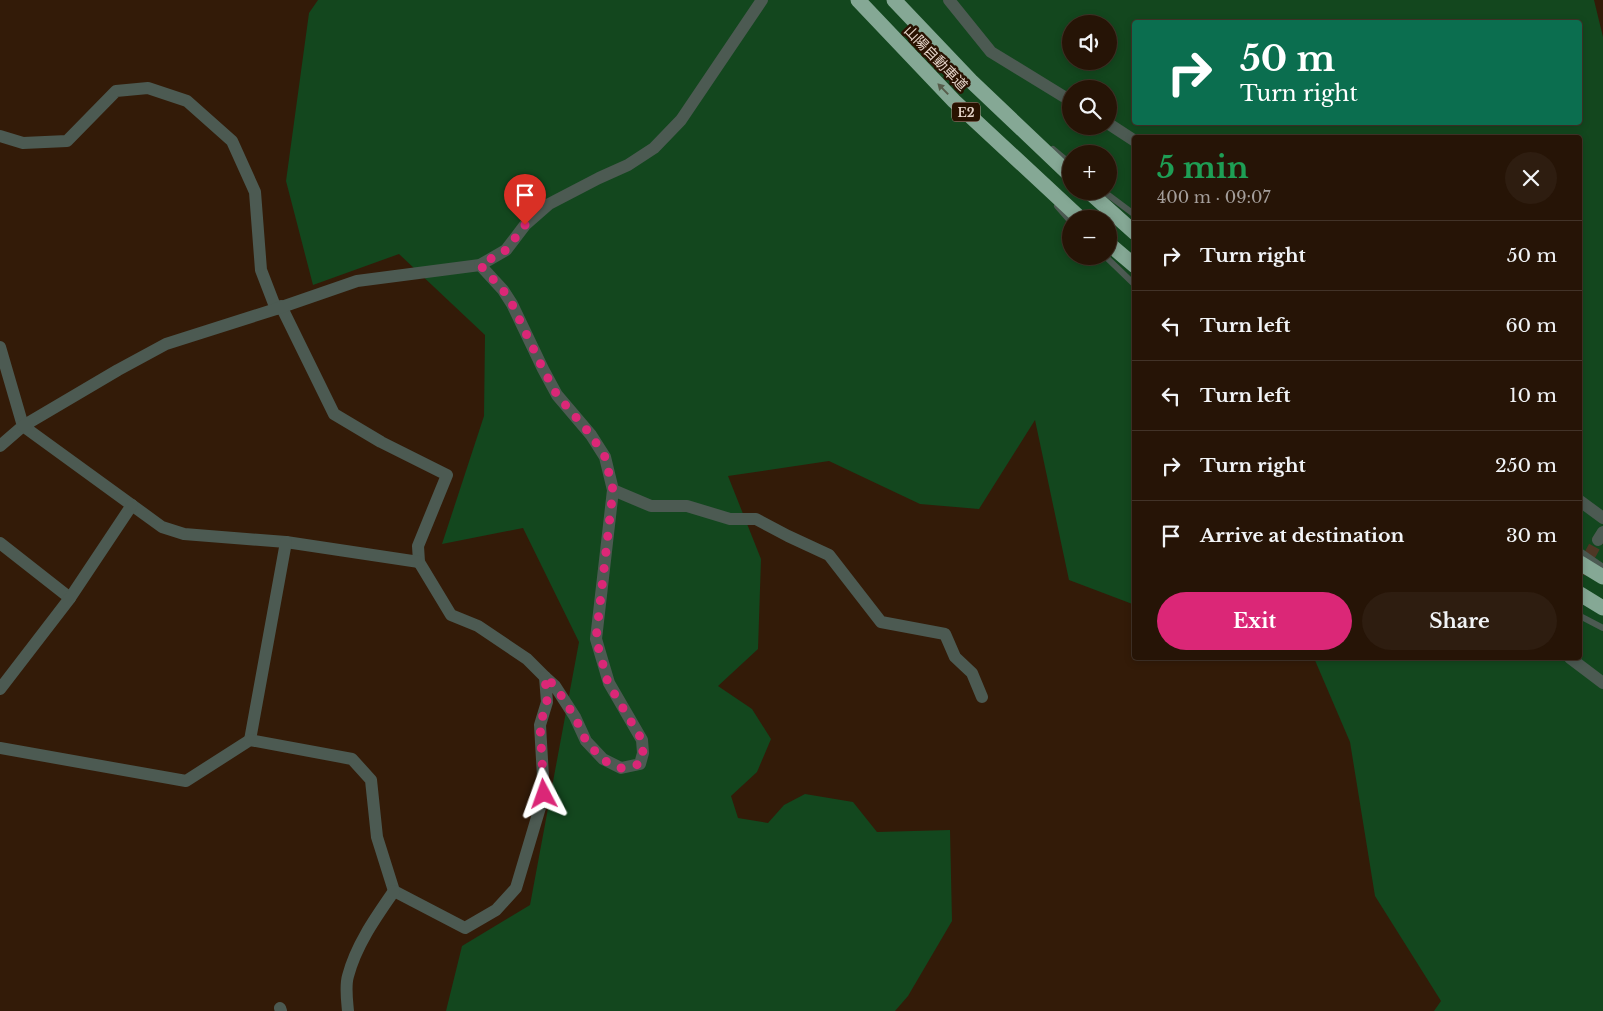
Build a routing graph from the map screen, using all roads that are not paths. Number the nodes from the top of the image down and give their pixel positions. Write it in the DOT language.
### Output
graph roads {
  1 [pos="762,0"];
  2 [pos="858,0"];
  3 [pos="894,0"];
  4 [pos="949,0"];
  5 [pos="971,81"];
  6 [pos="1062,95"];
  7 [pos="1117,129"];
  8 [pos="0,136"];
  9 [pos="1132,139"];
  10 [pos="1007,151"];
  11 [pos="1062,157"];
  12 [pos="1062,167"];
  13 [pos="1098,200"];
  14 [pos="1115,200"];
  15 [pos="1070,210"];
  16 [pos="1062,212"];
  17 [pos="1132,213"];
  18 [pos="1132,230"];
  19 [pos="1117,251"];
  20 [pos="1132,263"];
  21 [pos="480,265"];
  22 [pos="1114,265"];
  23 [pos="1132,282"];
  24 [pos="278,308"];
  25 [pos="0,347"];
  26 [pos="23,426"];
  27 [pos="0,446"];
  28 [pos="613,490"];
  29 [pos="1582,502"];
  30 [pos="132,505"];
  31 [pos="1603,518"];
  32 [pos="286,542"];
  33 [pos="0,543"];
  34 [pos="1582,552"];
  35 [pos="419,562"];
  36 [pos="1582,564"];
  37 [pos="1603,566"];
  38 [pos="1603,577"];
  39 [pos="1582,595"];
  40 [pos="70,598"];
  41 [pos="1603,608"];
  42 [pos="1582,617"];
  43 [pos="1603,628"];
  44 [pos="1573,660"];
  45 [pos="545,677"];
  46 [pos="1603,683"];
  47 [pos="0,689"];
  48 [pos="982,697"];
  49 [pos="250,740"];
  50 [pos="0,748"];
  51 [pos="394,891"];
  52 [pos="348,1011"];
  1 -- 21 [label="street"];
  10 -- 2 [label="highway, 山陽自動車道 / E2, one-way"];
  3 -- 5 [label="highway, 山陽自動車道 / E2"];
  4 -- 6 [label="street"];
  5 -- 11 [label="lane"];
  5 -- 12 [label="highway, 山陽自動車道 / E2"];
  7 -- 9 [label="street"];
  8 -- 24 [label="street"];
  10 -- 15 [label="highway, 山陽自動車道 / E2"];
  10 -- 16 [label="lane"];
  13 -- 18 [label="highway"];
  14 -- 17 [label="lane"];
  19 -- 20 [label="highway"];
  21 -- 24 [label="street"];
  21 -- 28 [label="street"];
  22 -- 23 [label="lane"];
  24 -- 26 [label="street"];
  24 -- 35 [label="street"];
  25 -- 26 [label="street"];
  26 -- 27 [label="street"];
  26 -- 30 [label="street"];
  28 -- 45 [label="street"];
  28 -- 48 [label="street"];
  29 -- 31 [label="street"];
  30 -- 32 [label="street"];
  30 -- 40 [label="street"];
  32 -- 35 [label="street"];
  32 -- 49 [label="street"];
  33 -- 40 [label="street"];
  34 -- 37 [label="lane"];
  35 -- 45 [label="street"];
  36 -- 38 [label="highway"];
  39 -- 41 [label="highway"];
  40 -- 47 [label="street"];
  42 -- 43 [label="lane"];
  44 -- 46 [label="street"];
  45 -- 51 [label="street"];
  49 -- 50 [label="street"];
  49 -- 51 [label="street"];
  51 -- 52 [label="street"];
}
